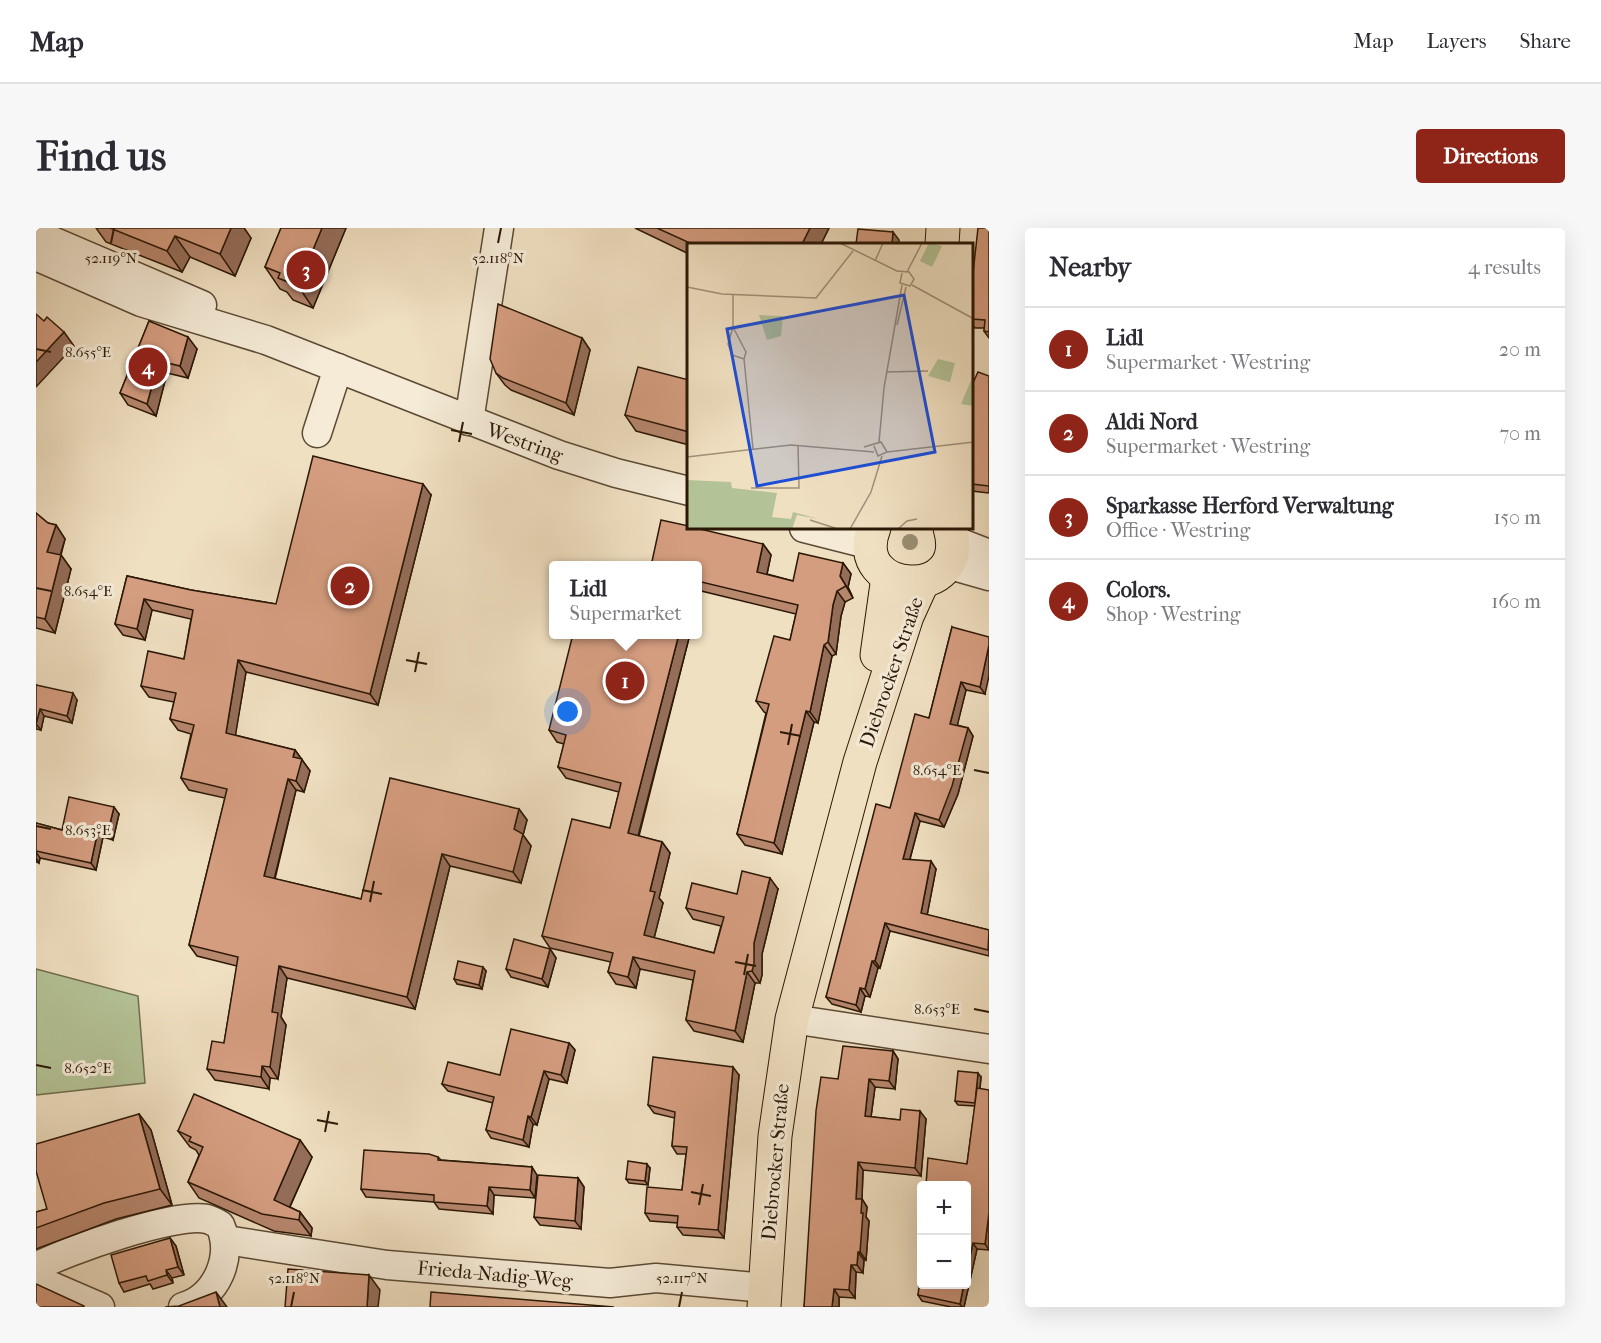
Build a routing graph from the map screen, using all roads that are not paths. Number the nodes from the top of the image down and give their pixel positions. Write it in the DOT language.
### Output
graph roads {
  1 [pos="499,228"];
  2 [pos="943,228"];
  3 [pos="36,234"];
  4 [pos="942,243"];
  5 [pos="36,256"];
  6 [pos="266,340"];
  7 [pos="338,368"];
  8 [pos="469,421"];
  9 [pos="317,433"];
  10 [pos="687,491"];
  11 [pos="821,530"];
  12 [pos="872,536"];
  13 [pos="943,554"];
  14 [pos="989,554"];
  15 [pos="989,576"];
  16 [pos="888,577"];
  17 [pos="860,762"];
  18 [pos="792,1019"];
  19 [pos="989,1049"];
  20 [pos="226,1240"];
  21 [pos="36,1267"];
  22 [pos="36,1275"];
  23 [pos="765,1297"];
  24 [pos="100,1307"];
  25 [pos="183,1307"];
  1 -- 8 [label="street"];
  2 -- 4 [label="main road"];
  3 -- 6 [label="street, Westring"];
  5 -- 6 [label="street, Westring"];
  6 -- 7 [label="street, Westring"];
  7 -- 8 [label="street, Westring"];
  7 -- 9 [label="street"];
  8 -- 10 [label="street, Westring"];
  11 -- 12 [label="street"];
  12 -- 16 [label="main road"];
  13 -- 14 [label="street"];
  13 -- 15 [label="street"];
  13 -- 16 [label="main road"];
  13 -- 17 [label="main road, Diebrocker Straße"];
  16 -- 17 [label="main road, Diebrocker Straße"];
  17 -- 18 [label="main road, Diebrocker Straße"];
  18 -- 19 [label="street"];
  18 -- 23 [label="main road, Diebrocker Straße"];
  20 -- 21 [label="street"];
  20 -- 23 [label="street, Frieda-Nadig-Weg"];
  20 -- 25 [label="street"];
  22 -- 24 [label="street"];
}
